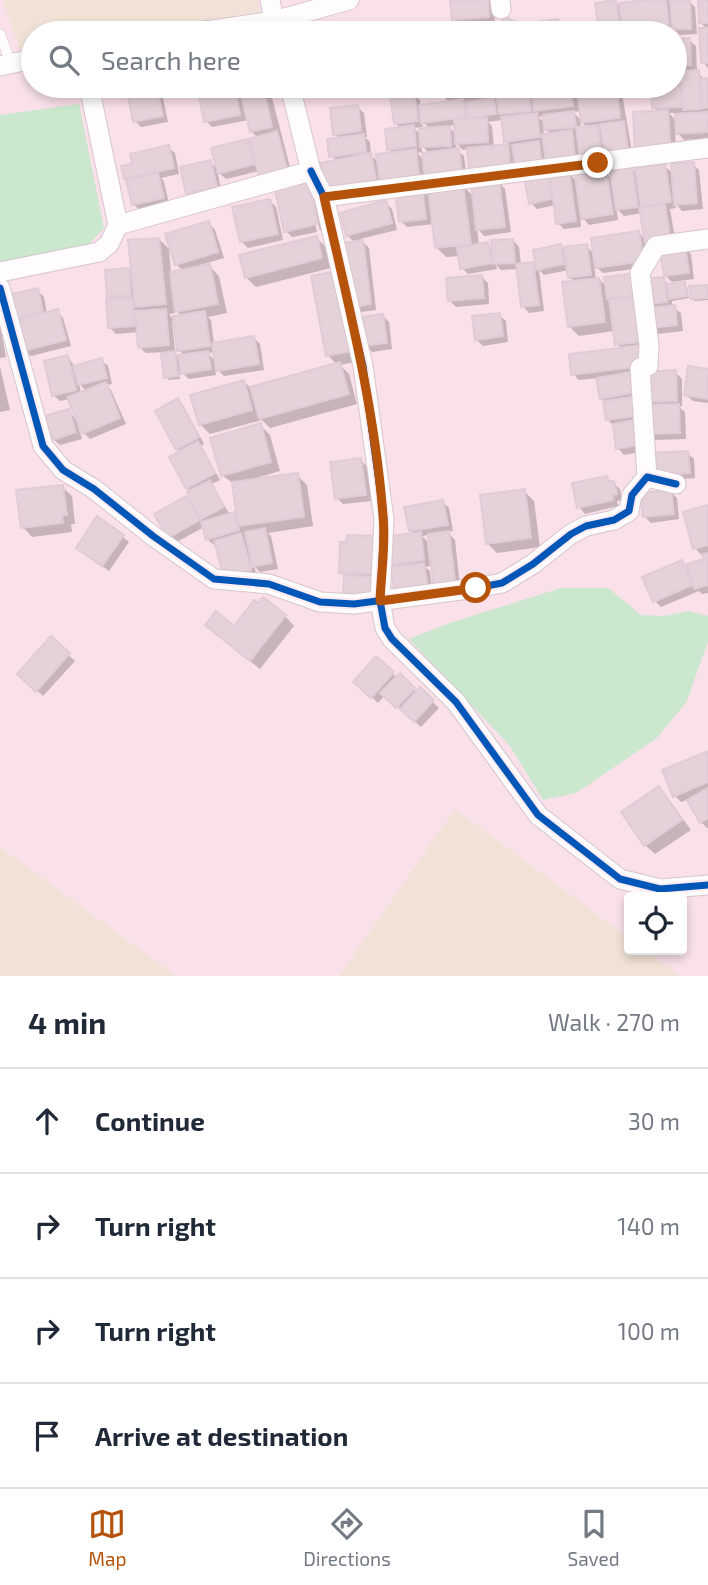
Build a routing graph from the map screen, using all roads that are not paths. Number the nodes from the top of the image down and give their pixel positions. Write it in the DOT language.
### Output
graph roads {
  1 [pos="270,0"];
  2 [pos="349,0"];
  3 [pos="275,21"];
  4 [pos="292,21"];
  5 [pos="0,34"];
  6 [pos="6,65"];
  7 [pos="92,98"];
  8 [pos="293,98"];
  9 [pos="708,148"];
  10 [pos="311,171"];
  11 [pos="324,197"];
  12 [pos="118,225"];
  13 [pos="708,239"];
  14 [pos="0,272"];
  15 [pos="0,288"];
  16 [pos="647,477"];
  17 [pos="676,484"];
  18 [pos="380,601"];
  19 [pos="708,885"];
  1 -- 3 [label="street"];
  2 -- 4 [label="street"];
  5 -- 6 [label="lane"];
  7 -- 12 [label="street"];
  8 -- 10 [label="street"];
  9 -- 11 [label="street"];
  10 -- 11 [label="street"];
  10 -- 12 [label="street"];
  11 -- 18 [label="street"];
  12 -- 14 [label="street"];
  13 -- 16 [label="street"];
  15 -- 18 [label="street"];
  16 -- 17 [label="street"];
  16 -- 18 [label="street"];
  18 -- 19 [label="street"];
}
